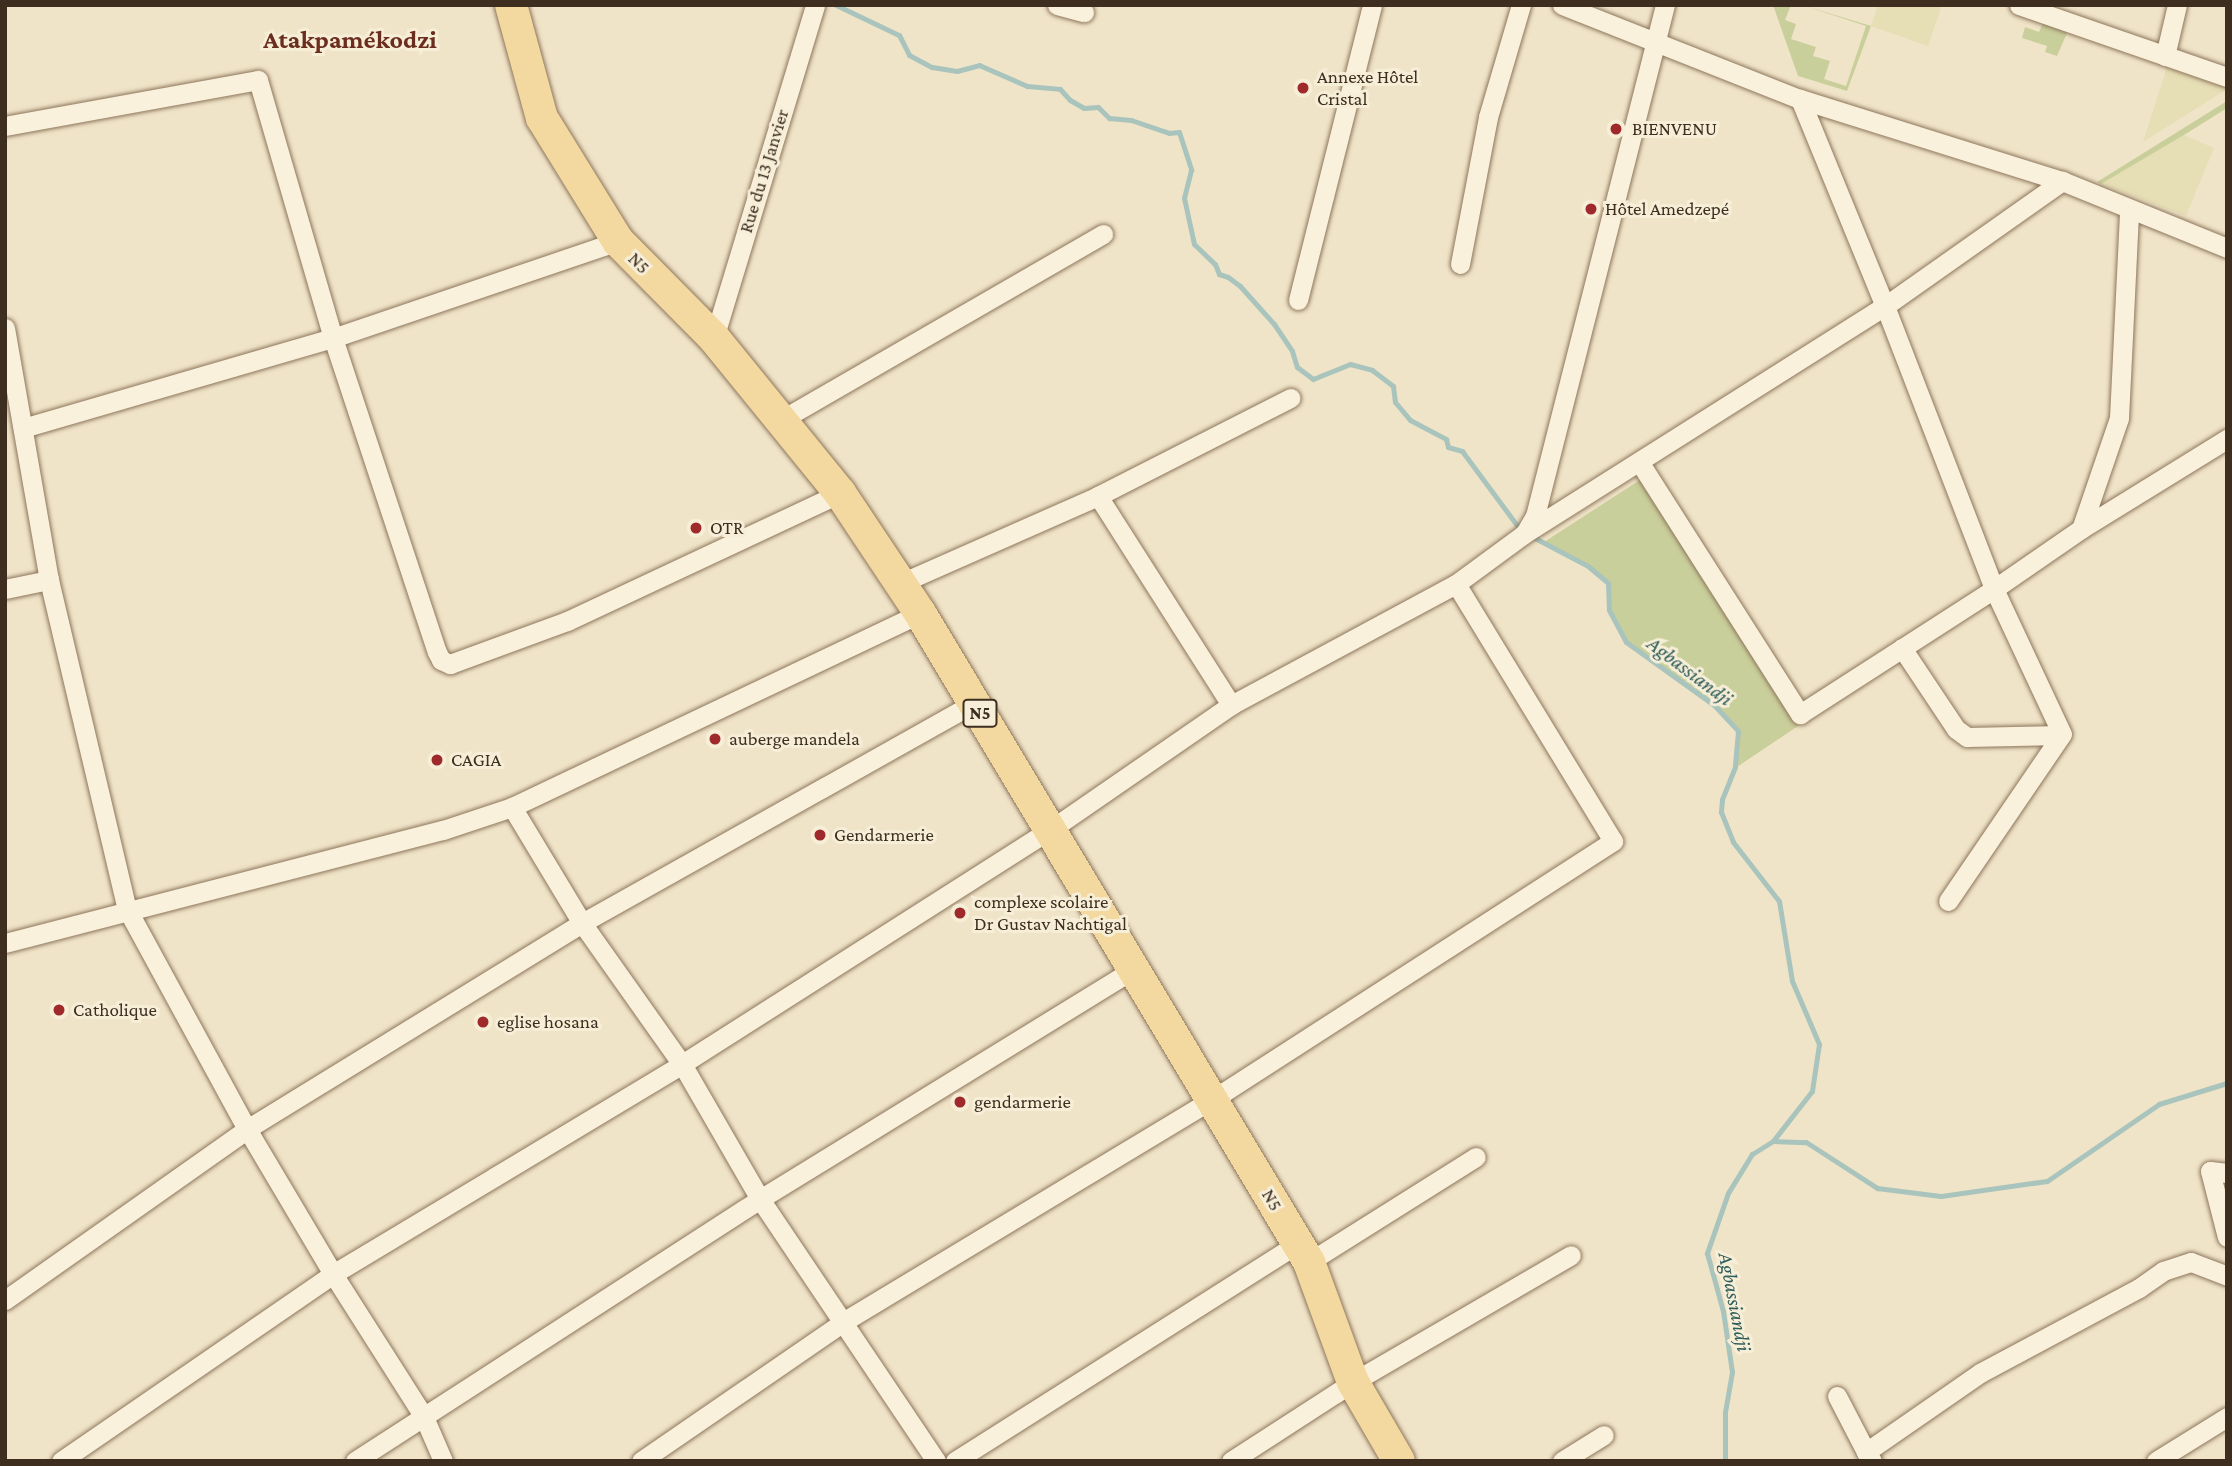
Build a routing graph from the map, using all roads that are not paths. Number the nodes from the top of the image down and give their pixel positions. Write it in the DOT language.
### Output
graph roads {
  1 [pos="511,5"];
  2 [pos="815,5"];
  3 [pos="1057,5"];
  4 [pos="1372,5"];
  5 [pos="1521,5"];
  6 [pos="1562,5"];
  7 [pos="1665,5"];
  8 [pos="2020,5"];
  9 [pos="2177,5"];
  10 [pos="1084,12"];
  11 [pos="1656,40"];
  12 [pos="2165,56"];
  13 [pos="2227,77"];
  14 [pos="1800,99"];
  15 [pos="5,126"];
  16 [pos="2062,181"];
  17 [pos="2129,211"];
  18 [pos="1102,234"];
  19 [pos="618,241"];
  20 [pos="2227,248"];
  21 [pos="1460,264"];
  22 [pos="1298,300"];
  23 [pos="1885,306"];
  24 [pos="5,328"];
  25 [pos="333,338"];
  26 [pos="714,338"];
  27 [pos="1290,398"];
  28 [pos="781,420"];
  29 [pos="23,428"];
  30 [pos="2227,439"];
  31 [pos="1640,463"];
  32 [pos="840,493"];
  33 [pos="1098,496"];
  34 [pos="2081,529"];
  35 [pos="1524,534"];
  36 [pos="49,580"];
  37 [pos="901,583"];
  38 [pos="1456,584"];
  39 [pos="5,589"];
  40 [pos="1994,589"];
  41 [pos="920,613"];
  42 [pos="1902,648"];
  43 [pos="974,703"];
  44 [pos="1231,705"];
  45 [pos="2061,735"];
  46 [pos="512,807"];
  47 [pos="1050,830"];
  48 [pos="1948,901"];
  49 [pos="127,909"];
  50 [pos="582,923"];
  51 [pos="5,943"];
  52 [pos="1134,969"];
  53 [pos="682,1064"];
  54 [pos="1213,1099"];
  55 [pos="247,1129"];
  56 [pos="1476,1157"];
  57 [pos="2227,1174"];
  58 [pos="760,1199"];
  59 [pos="2227,1237"];
  60 [pos="1303,1253"];
  61 [pos="1571,1255"];
  62 [pos="332,1274"];
  63 [pos="2227,1276"];
  64 [pos="5,1300"];
  65 [pos="843,1322"];
  66 [pos="1353,1382"];
  67 [pos="1837,1396"];
  68 [pos="424,1417"];
  69 [pos="2227,1417"];
  70 [pos="1604,1435"];
  71 [pos="1869,1456"];
  72 [pos="61,1461"];
  73 [pos="355,1461"];
  74 [pos="443,1461"];
  75 [pos="641,1461"];
  76 [pos="936,1461"];
  77 [pos="956,1461"];
  78 [pos="1231,1461"];
  79 [pos="1399,1461"];
  80 [pos="1562,1461"];
  81 [pos="2156,1461"];
  1 -- 19 [label="main road, N5 / N5"];
  2 -- 26 [label="street, Rue du 13 Janvier"];
  3 -- 10 [label="street"];
  4 -- 22 [label="street"];
  5 -- 21 [label="street"];
  6 -- 11 [label="street"];
  7 -- 11 [label="street"];
  8 -- 12 [label="street"];
  9 -- 12 [label="street"];
  11 -- 14 [label="street"];
  11 -- 35 [label="street"];
  12 -- 13 [label="street"];
  14 -- 16 [label="street"];
  14 -- 23 [label="street"];
  15 -- 25 [label="street"];
  16 -- 17 [label="street"];
  16 -- 23 [label="street"];
  17 -- 20 [label="street"];
  17 -- 34 [label="street"];
  18 -- 28 [label="street"];
  19 -- 25 [label="street"];
  19 -- 26 [label="main road, N5 / N5"];
  23 -- 31 [label="street"];
  23 -- 40 [label="street"];
  24 -- 29 [label="street"];
  25 -- 29 [label="street"];
  25 -- 32 [label="street"];
  26 -- 28 [label="main road, N5 / N5"];
  27 -- 33 [label="street"];
  28 -- 32 [label="main road, N5 / N5"];
  29 -- 36 [label="street"];
  30 -- 34 [label="street"];
  31 -- 35 [label="street"];
  31 -- 42 [label="street"];
  32 -- 37 [label="main road, N5 / N5"];
  33 -- 37 [label="street"];
  33 -- 44 [label="street"];
  34 -- 40 [label="street"];
  35 -- 38 [label="street"];
  36 -- 39 [label="street"];
  36 -- 49 [label="street"];
  37 -- 41 [label="main road, N5 / N5"];
  38 -- 44 [label="street"];
  38 -- 54 [label="street"];
  40 -- 42 [label="street"];
  40 -- 45 [label="street"];
  41 -- 43 [label="main road, N5 / N5"];
  41 -- 46 [label="street"];
  42 -- 45 [label="street"];
  43 -- 47 [label="main road, N5 / N5"];
  43 -- 50 [label="street"];
  44 -- 47 [label="street"];
  45 -- 48 [label="street"];
  46 -- 49 [label="street"];
  46 -- 50 [label="street"];
  47 -- 52 [label="main road, N5 / N5"];
  47 -- 53 [label="street"];
  49 -- 51 [label="street"];
  49 -- 55 [label="street"];
  50 -- 53 [label="street"];
  50 -- 55 [label="street"];
  52 -- 54 [label="main road, N5 / N5"];
  52 -- 58 [label="street"];
  53 -- 58 [label="street"];
  53 -- 62 [label="street"];
  54 -- 60 [label="main road, N5 / N5"];
  54 -- 65 [label="street"];
  55 -- 62 [label="street"];
  55 -- 64 [label="street"];
  56 -- 60 [label="street"];
  57 -- 59 [label="street"];
  58 -- 65 [label="street"];
  58 -- 68 [label="street"];
  60 -- 66 [label="main road, N5 / N5"];
  60 -- 77 [label="street"];
  61 -- 66 [label="street"];
  62 -- 68 [label="street"];
  62 -- 72 [label="street"];
  63 -- 71 [label="street"];
  65 -- 75 [label="street"];
  65 -- 76 [label="street"];
  66 -- 78 [label="street"];
  66 -- 79 [label="main road, N5 / N5"];
  67 -- 71 [label="street"];
  68 -- 73 [label="street"];
  68 -- 74 [label="street"];
  69 -- 81 [label="street"];
  70 -- 80 [label="street"];
}
